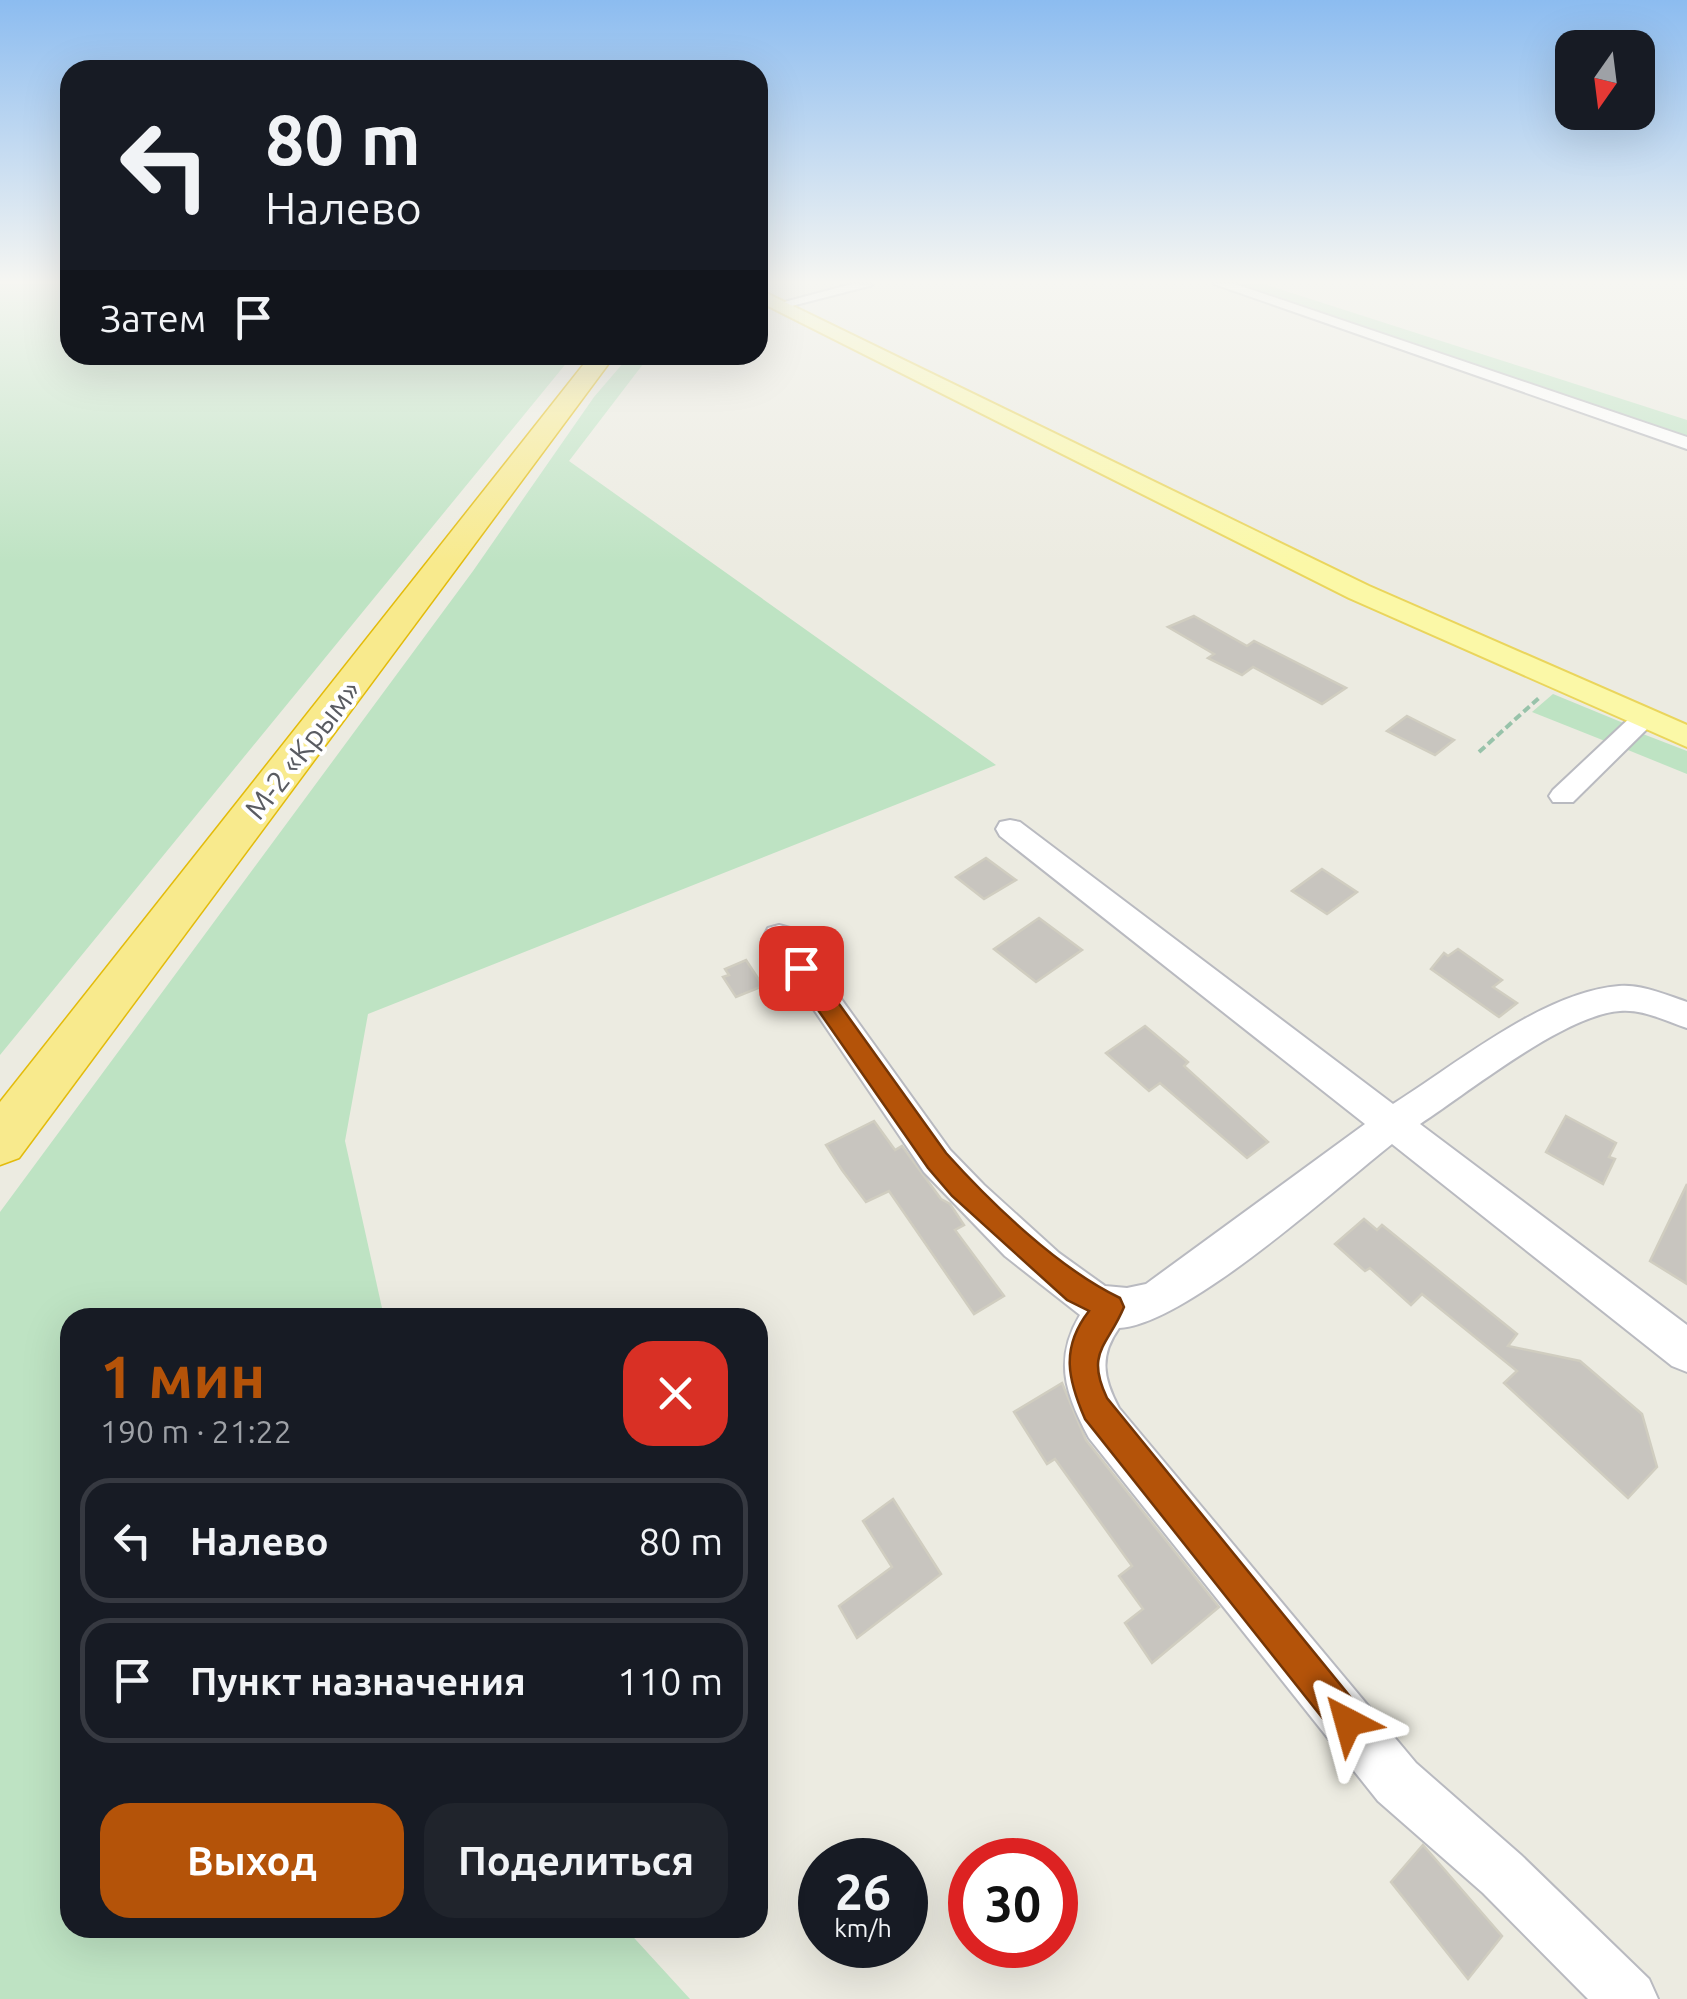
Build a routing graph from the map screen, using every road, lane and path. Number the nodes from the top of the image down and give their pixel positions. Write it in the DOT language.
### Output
graph roads {
  1 [pos="586,377"];
  2 [pos="924,377"];
  3 [pos="1494,377"];
  4 [pos="1687,443"];
  5 [pos="1556,682"];
  6 [pos="1643,719"];
  7 [pos="1687,737"];
  8 [pos="1479,752"];
  9 [pos="1563,796"];
  10 [pos="1010,829"];
  11 [pos="778,936"];
  12 [pos="1687,1015"];
  13 [pos="1393,1123"];
  14 [pos="0,1142"];
  15 [pos="1110,1307"];
  16 [pos="1687,1352"];
  17 [pos="1630,1999"];
  1 -- 14 [label="highway, М-2 «Крым»"];
  2 -- 5 [label="main road"];
  3 -- 4 [label="street"];
  5 -- 6 [label="main road"];
  5 -- 8 [label="path"];
  6 -- 7 [label="main road"];
  6 -- 9 [label="street"];
  10 -- 13 [label="street"];
  11 -- 15 [label="street"];
  12 -- 13 [label="street"];
  13 -- 15 [label="street"];
  13 -- 16 [label="street"];
  15 -- 17 [label="street"];
}
